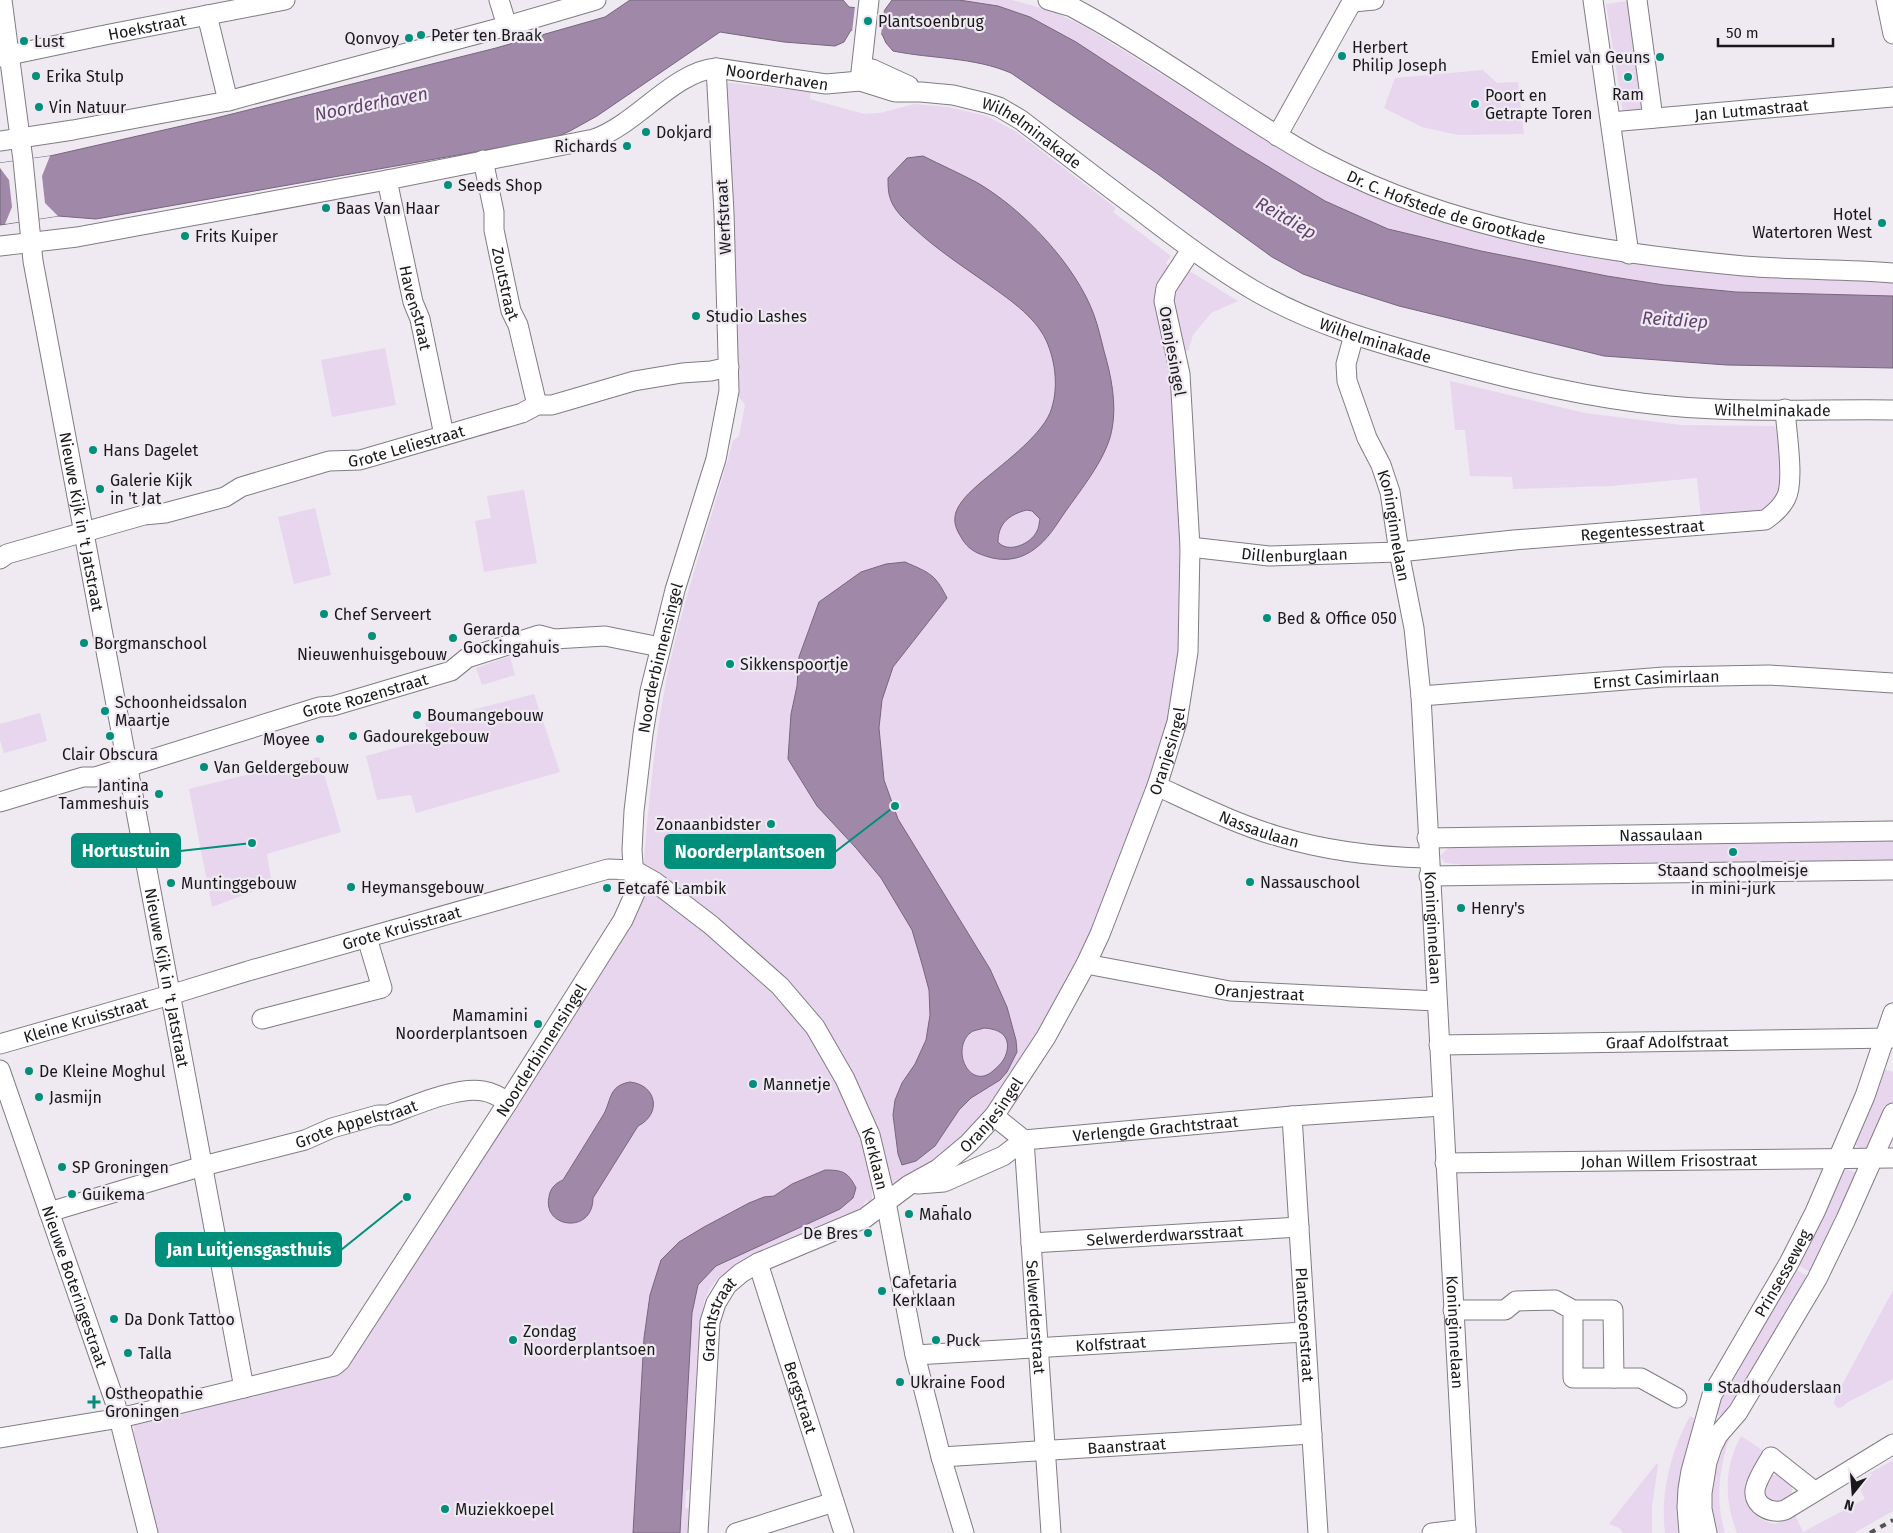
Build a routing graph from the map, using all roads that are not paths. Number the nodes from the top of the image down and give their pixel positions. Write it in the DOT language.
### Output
graph roads {
  1 [pos="2,0"];
  2 [pos="285,0"];
  3 [pos="499,0"];
  4 [pos="1048,0"];
  5 [pos="1374,0"];
  6 [pos="1593,0"];
  7 [pos="1637,0"];
  8 [pos="1886,0"];
  9 [pos="1353,1"];
  10 [pos="592,2"];
  11 [pos="869,4"];
  12 [pos="207,15"];
  13 [pos="507,26"];
  14 [pos="1893,34"];
  15 [pos="5,56"];
  16 [pos="716,68"];
  17 [pos="861,74"];
  18 [pos="1893,97"];
  19 [pos="228,101"];
  20 [pos="1653,118"];
  21 [pos="1611,122"];
  22 [pos="1277,136"];
  23 [pos="21,138"];
  24 [pos="0,141"];
  25 [pos="483,160"];
  26 [pos="386,180"];
  27 [pos="32,242"];
  28 [pos="0,246"];
  29 [pos="1192,250"];
  30 [pos="1629,254"];
  31 [pos="1893,273"];
  32 [pos="1354,335"];
  33 [pos="729,367"];
  34 [pos="537,405"];
  35 [pos="1785,409"];
  36 [pos="1893,410"];
  37 [pos="444,435"];
  38 [pos="84,532"];
  39 [pos="1190,547"];
  40 [pos="1399,552"];
  41 [pos="0,559"];
  42 [pos="660,647"];
  43 [pos="1893,683"];
  44 [pos="1421,696"];
  45 [pos="127,766"];
  46 [pos="1157,786"];
  47 [pos="0,802"];
  48 [pos="1893,831"];
  49 [pos="1428,838"];
  50 [pos="1429,867"];
  51 [pos="634,870"];
  52 [pos="1893,870"];
  53 [pos="367,938"];
  54 [pos="1086,964"];
  55 [pos="170,996"];
  56 [pos="1436,1001"];
  57 [pos="1893,1013"];
  58 [pos="262,1019"];
  59 [pos="1889,1038"];
  60 [pos="0,1044"];
  61 [pos="1439,1045"];
  62 [pos="0,1070"];
  63 [pos="508,1102"];
  64 [pos="1442,1106"];
  65 [pos="1893,1113"];
  66 [pos="994,1116"];
  67 [pos="1292,1116"];
  68 [pos="1024,1140"];
  69 [pos="1873,1158"];
  70 [pos="1893,1158"];
  71 [pos="1839,1159"];
  72 [pos="1445,1163"];
  73 [pos="203,1166"];
  74 [pos="909,1185"];
  75 [pos="886,1202"];
  76 [pos="50,1212"];
  77 [pos="1299,1227"];
  78 [pos="1031,1244"];
  79 [pos="758,1263"];
  80 [pos="1453,1310"];
  81 [pos="1572,1310"];
  82 [pos="1306,1332"];
  83 [pos="1038,1348"];
  84 [pos="915,1355"];
  85 [pos="1614,1378"];
  86 [pos="244,1388"];
  87 [pos="1677,1398"];
  88 [pos="120,1418"];
  89 [pos="1312,1434"];
  90 [pos="0,1438"];
  91 [pos="1893,1444"];
  92 [pos="1045,1450"];
  93 [pos="941,1457"];
  94 [pos="1814,1492"];
  95 [pos="834,1502"];
  96 [pos="1466,1531"];
  97 [pos="148,1533"];
  98 [pos="698,1533"];
  99 [pos="740,1533"];
  100 [pos="844,1533"];
  101 [pos="964,1533"];
  102 [pos="1051,1533"];
  103 [pos="1318,1533"];
  104 [pos="1432,1533"];
  105 [pos="1689,1533"];
  106 [pos="1707,1533"];
  1 -- 15 [label="street, Nieuwe Kijk in 't Jatstraat"];
  2 -- 12 [label="street, Hoekstraat"];
  3 -- 13 [label="street"];
  4 -- 22 [label="street, Dr. C. Hofstede de Grootkade"];
  5 -- 9 [label="street"];
  6 -- 21 [label="street"];
  7 -- 20 [label="street"];
  8 -- 14 [label="street"];
  9 -- 22 [label="street"];
  10 -- 13 [label="street"];
  11 -- 17 [label="street"];
  12 -- 15 [label="street, Hoekstraat"];
  12 -- 19 [label="street"];
  13 -- 19 [label="street"];
  15 -- 23 [label="street, Nieuwe Kijk in 't Jatstraat"];
  16 -- 17 [label="street, Noorderhaven"];
  16 -- 25 [label="street, Noorderhaven"];
  16 -- 33 [label="street, Werfstraat"];
  17 -- 29 [label="street, Wilhelminakade"];
  18 -- 20 [label="street, Jan Lutmastraat"];
  19 -- 23 [label="street"];
  20 -- 21 [label="street, Jan Lutmastraat"];
  21 -- 30 [label="street"];
  22 -- 30 [label="street, Dr. C. Hofstede de Grootkade"];
  23 -- 24 [label="street"];
  23 -- 27 [label="street, Nieuwe Kijk in 't Jatstraat"];
  25 -- 26 [label="street, Noorderhaven"];
  25 -- 34 [label="street, Zoutstraat"];
  26 -- 27 [label="street, Noorderhaven"];
  26 -- 37 [label="street, Havenstraat"];
  27 -- 28 [label="street, Noorderhaven"];
  27 -- 38 [label="street, Nieuwe Kijk in 't Jatstraat"];
  29 -- 32 [label="street, Wilhelminakade"];
  29 -- 39 [label="street, Oranjesingel"];
  30 -- 31 [label="street, Dr. C. Hofstede de Grootkade"];
  32 -- 35 [label="street, Wilhelminakade"];
  32 -- 40 [label="street, Koninginnelaan"];
  33 -- 34 [label="street, Grote Leliestraat"];
  33 -- 42 [label="street, Noorderbinnensingel"];
  34 -- 37 [label="street, Grote Leliestraat"];
  35 -- 36 [label="street, Wilhelminakade"];
  35 -- 40 [label="street, Regentessestraat"];
  37 -- 38 [label="street, Grote Leliestraat"];
  38 -- 41 [label="street, Grote Leliestraat"];
  38 -- 45 [label="street, Nieuwe Kijk in 't Jatstraat"];
  39 -- 40 [label="street, Dillenburglaan"];
  39 -- 46 [label="street, Oranjesingel"];
  40 -- 44 [label="street, Koninginnelaan"];
  42 -- 45 [label="street, Grote Rozenstraat"];
  42 -- 51 [label="street, Noorderbinnensingel"];
  43 -- 44 [label="street, Ernst Casimirlaan"];
  44 -- 49 [label="street, Koninginnelaan"];
  45 -- 47 [label="street, Grote Rozenstraat"];
  45 -- 55 [label="street, Nieuwe Kijk in 't Jatstraat"];
  46 -- 50 [label="street, Nassaulaan"];
  46 -- 54 [label="street, Oranjesingel"];
  48 -- 49 [label="street, Nassaulaan"];
  49 -- 50 [label="street, Koninginnelaan"];
  50 -- 52 [label="street, Nassaulaan"];
  50 -- 56 [label="street, Koninginnelaan"];
  51 -- 53 [label="street, Grote Kruisstraat"];
  51 -- 63 [label="street, Noorderbinnensingel"];
  51 -- 75 [label="street, Kerklaan"];
  53 -- 55 [label="street, Grote Kruisstraat"];
  53 -- 58 [label="street"];
  54 -- 56 [label="street, Oranjestraat"];
  54 -- 66 [label="street, Oranjesingel"];
  55 -- 60 [label="street, Kleine Kruisstraat"];
  55 -- 73 [label="street, Nieuwe Kijk in 't Jatstraat"];
  56 -- 61 [label="street, Koninginnelaan"];
  57 -- 59 [label="street, Prinsesseweg"];
  59 -- 61 [label="street, Graaf Adolfstraat"];
  59 -- 71 [label="street, Prinsesseweg"];
  61 -- 64 [label="street, Koninginnelaan"];
  62 -- 76 [label="street, Nieuwe Boteringestraat"];
  63 -- 73 [label="street, Grote Appelstraat"];
  63 -- 86 [label="street, Noorderbinnensingel"];
  64 -- 67 [label="street, Verlengde Grachtstraat"];
  64 -- 72 [label="street, Koninginnelaan"];
  65 -- 69 [label="street, Prinsesseweg"];
  66 -- 68 [label="street"];
  66 -- 74 [label="street, Oranjesingel"];
  67 -- 68 [label="street, Verlengde Grachtstraat"];
  67 -- 77 [label="street, Plantsoenstraat"];
  68 -- 74 [label="street"];
  68 -- 78 [label="street, Selwerderstraat"];
  69 -- 70 [label="street, Johan Willem Frisostraat"];
  69 -- 71 [label="street, Johan Willem Frisostraat"];
  69 -- 106 [label="street, Prinsesseweg"];
  71 -- 72 [label="street, Johan Willem Frisostraat"];
  71 -- 105 [label="street, Prinsesseweg"];
  72 -- 80 [label="street, Koninginnelaan"];
  73 -- 76 [label="street, Grote Appelstraat"];
  73 -- 86 [label="street, Nieuwe Kijk in 't Jatstraat"];
  74 -- 75 [label="street"];
  75 -- 79 [label="street, Grachtstraat"];
  75 -- 84 [label="street, Kerklaan"];
  76 -- 88 [label="street, Nieuwe Boteringestraat"];
  77 -- 78 [label="street, Selwerderdwarsstraat"];
  77 -- 82 [label="street, Plantsoenstraat"];
  78 -- 83 [label="street, Selwerderstraat"];
  79 -- 95 [label="street, Bergstraat"];
  79 -- 98 [label="street, Grachtstraat"];
  80 -- 81 [label="street"];
  80 -- 96 [label="street, Koninginnelaan"];
  81 -- 85 [label="street"];
  81 -- 85 [label="street"];
  82 -- 83 [label="street, Kolfstraat"];
  82 -- 89 [label="street, Plantsoenstraat"];
  83 -- 84 [label="street, Kolfstraat"];
  83 -- 92 [label="street, Selwerderstraat"];
  84 -- 93 [label="street, Kerklaan"];
  85 -- 87 [label="street"];
  86 -- 88 [label="street, Noorderbinnensingel"];
  88 -- 90 [label="street, Noorderbinnensingel"];
  88 -- 97 [label="street, Nieuwe Boteringestraat"];
  89 -- 92 [label="street, Baanstraat"];
  89 -- 103 [label="street, Plantsoenstraat"];
  91 -- 94 [label="street"];
  92 -- 93 [label="street, Baanstraat"];
  92 -- 102 [label="street, Selwerderstraat"];
  93 -- 101 [label="street, Kerklaan"];
  94 -- 94 [label="street"];
  95 -- 99 [label="street"];
  95 -- 100 [label="street, Bergstraat"];
  96 -- 104 [label="street"];
}
